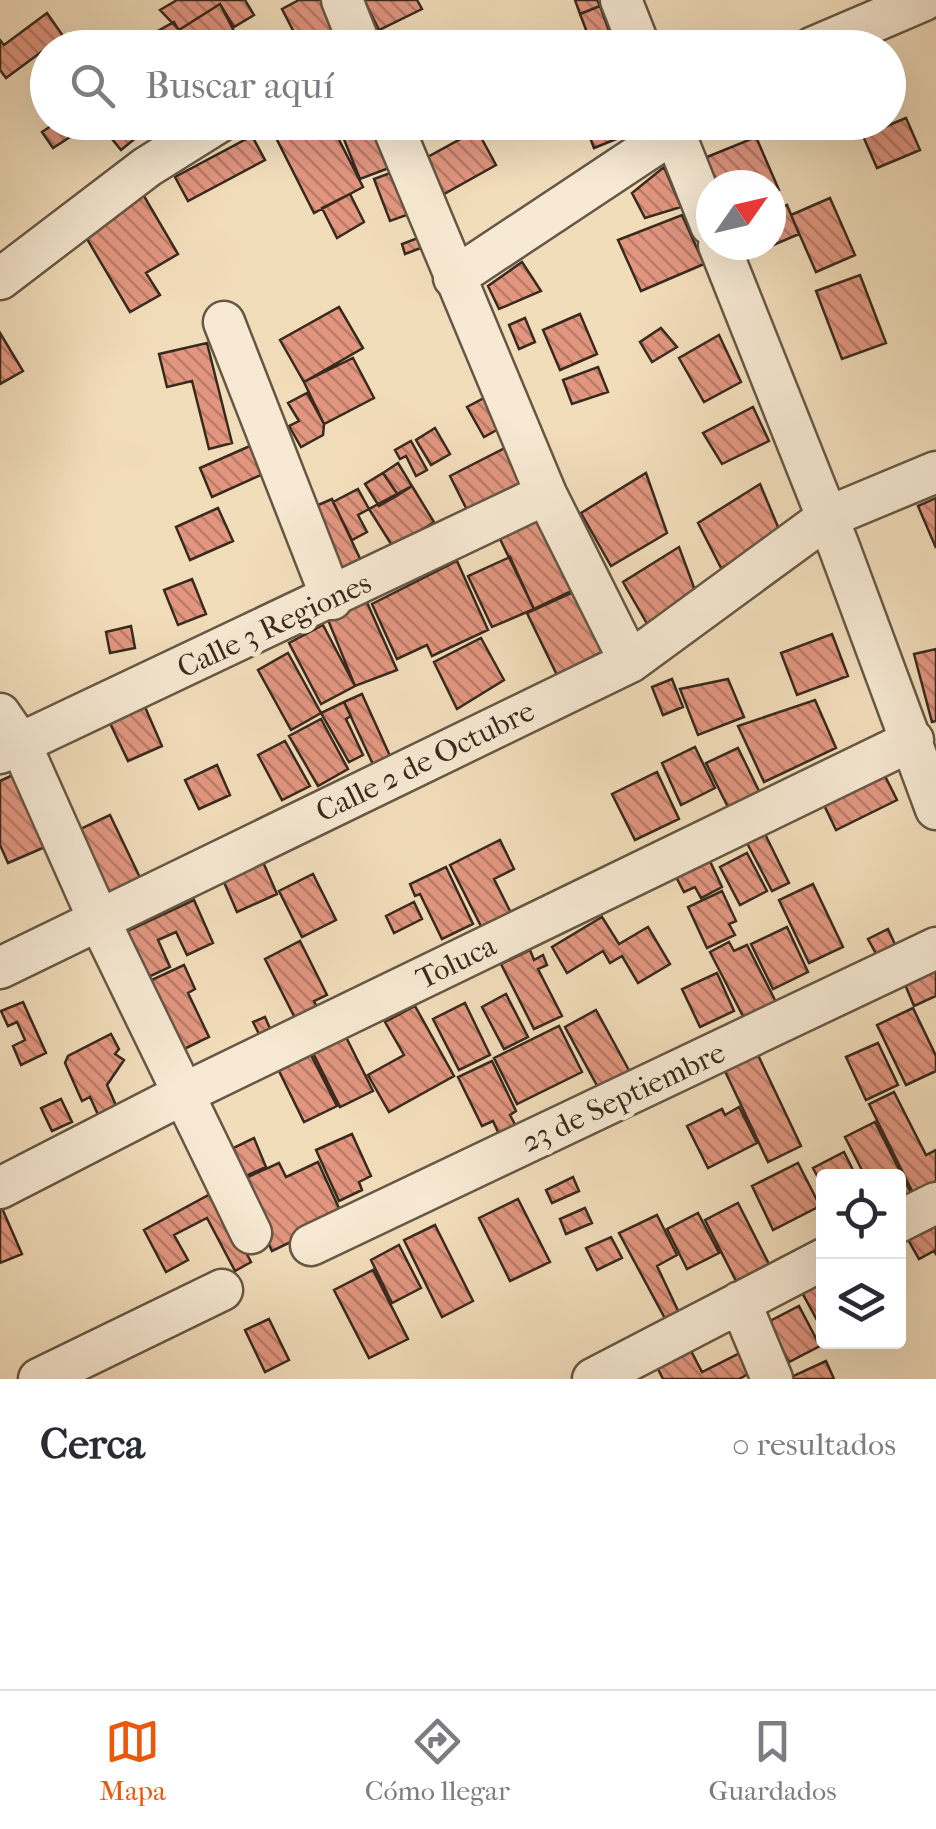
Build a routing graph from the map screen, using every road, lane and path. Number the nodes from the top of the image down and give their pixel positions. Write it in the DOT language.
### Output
graph roads {
  1 [pos="621,0"];
  2 [pos="924,0"];
  3 [pos="633,30"];
  4 [pos="854,30"];
  5 [pos="190,140"];
  6 [pos="398,140"];
  7 [pos="653,140"];
  8 [pos="677,140"];
  9 [pos="696,187"];
  10 [pos="725,260"];
  11 [pos="454,278"];
  12 [pos="0,279"];
  13 [pos="224,322"];
  14 [pos="936,472"];
  15 [pos="546,494"];
  16 [pos="828,517"];
  17 [pos="332,599"];
  18 [pos="630,662"];
  19 [pos="7,737"];
  20 [pos="913,740"];
  21 [pos="936,809"];
  22 [pos="98,918"];
  23 [pos="936,948"];
  24 [pos="0,968"];
  25 [pos="185,1093"];
  26 [pos="0,1188"];
  27 [pos="936,1202"];
  28 [pos="906,1218"];
  29 [pos="251,1233"];
  30 [pos="311,1245"];
  31 [pos="816,1264"];
  32 [pos="222,1290"];
  33 [pos="740,1302"];
  34 [pos="39,1379"];
  35 [pos="593,1379"];
  36 [pos="772,1379"];
  1 -- 3 [label="street"];
  2 -- 4 [label="street"];
  5 -- 12 [label="street"];
  6 -- 11 [label="street"];
  7 -- 11 [label="street"];
  8 -- 9 [label="street"];
  10 -- 16 [label="street"];
  11 -- 15 [label="street"];
  13 -- 17 [label="street"];
  14 -- 16 [label="street, Calle 2 de Octubre"];
  15 -- 17 [label="street, Calle 3 Regiones"];
  15 -- 18 [label="street"];
  16 -- 18 [label="street, Calle 2 de Octubre"];
  16 -- 20 [label="street"];
  17 -- 19 [label="street, Calle 3 Regiones"];
  18 -- 22 [label="street, Calle 2 de Octubre"];
  19 -- 22 [label="street"];
  20 -- 21 [label="street"];
  20 -- 25 [label="street, Toluca"];
  22 -- 24 [label="street, Calle 2 de Octubre"];
  22 -- 25 [label="street"];
  23 -- 30 [label="street, 23 de Septiembre"];
  25 -- 26 [label="street, Toluca"];
  25 -- 29 [label="street"];
  27 -- 28 [label="street"];
  31 -- 33 [label="street"];
  32 -- 34 [label="street"];
  33 -- 35 [label="street"];
  33 -- 36 [label="street"];
}
